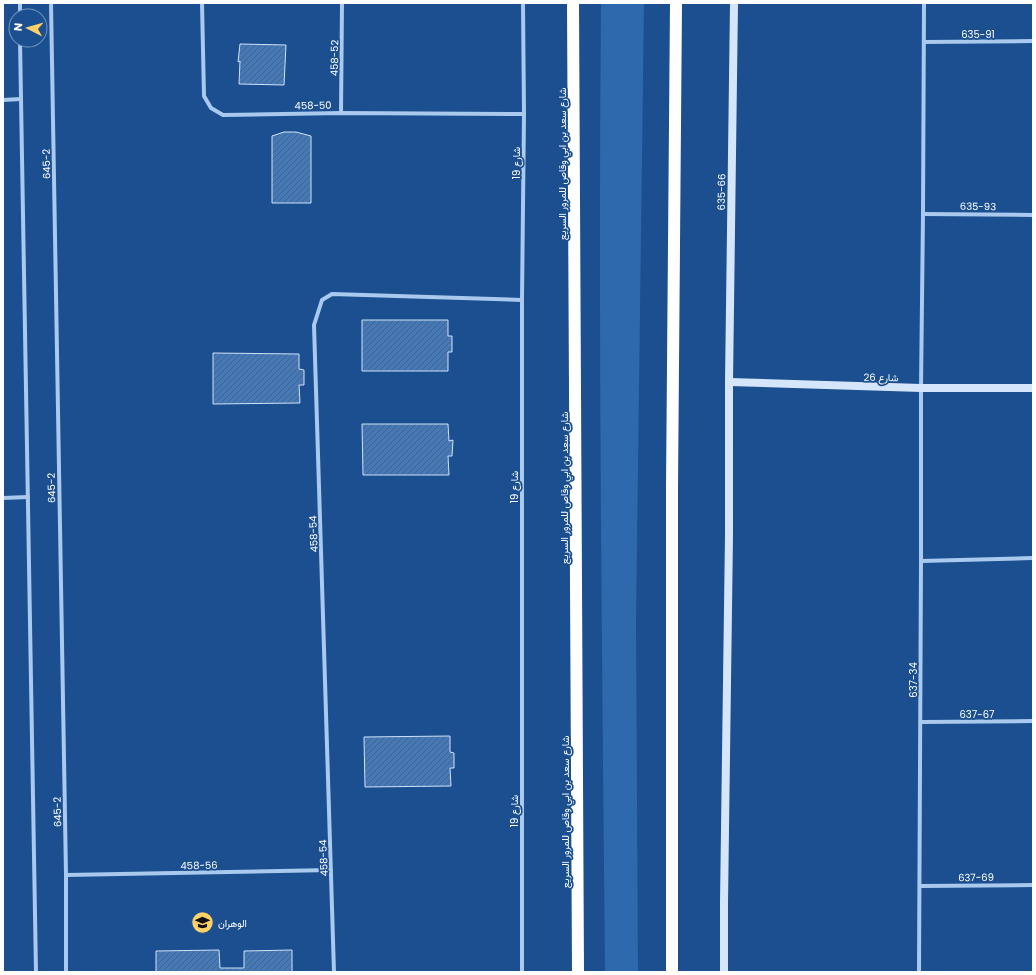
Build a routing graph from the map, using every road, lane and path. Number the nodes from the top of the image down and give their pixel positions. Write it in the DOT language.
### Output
graph roads {
  1 [pos="51,3"];
  2 [pos="202,3"];
  3 [pos="342,3"];
  4 [pos="523,3"];
  5 [pos="573,3"];
  6 [pos="676,3"];
  7 [pos="734,3"];
  8 [pos="924,3"];
  9 [pos="1033,41"];
  10 [pos="924,42"];
  11 [pos="20,48"];
  12 [pos="21,99"];
  13 [pos="3,100"];
  14 [pos="341,112"];
  15 [pos="524,114"];
  16 [pos="923,214"];
  17 [pos="1033,215"];
  18 [pos="522,300"];
  19 [pos="729,382"];
  20 [pos="920,388"];
  21 [pos="1033,388"];
  22 [pos="28,497"];
  23 [pos="3,498"];
  24 [pos="1033,558"];
  25 [pos="921,561"];
  26 [pos="1033,721"];
  27 [pos="921,722"];
  28 [pos="331,870"];
  29 [pos="66,875"];
  30 [pos="1033,885"];
  31 [pos="920,886"];
  32 [pos="36,972"];
  33 [pos="66,972"];
  34 [pos="334,972"];
  35 [pos="522,972"];
  36 [pos="578,972"];
  37 [pos="672,972"];
  38 [pos="724,972"];
  39 [pos="919,972"];
  1 -- 29 [label="street, 645-2"];
  2 -- 14 [label="street, 458-50"];
  3 -- 14 [label="street, 458-52"];
  4 -- 15 [label="street, شارع 19"];
  5 -- 36 [label="highway, شارع سعد بن ابي وقاص للمرور السريع"];
  6 -- 37 [label="highway"];
  7 -- 19 [label="street, 635-66"];
  8 -- 10 [label="street, 637-34"];
  9 -- 10 [label="street, 635-91"];
  10 -- 16 [label="street, 637-34"];
  11 -- 12 [label="street"];
  12 -- 13 [label="street"];
  12 -- 22 [label="street"];
  14 -- 15 [label="street, 458-50"];
  15 -- 18 [label="street, شارع 19"];
  16 -- 17 [label="street, 635-93"];
  16 -- 20 [label="street, 637-34"];
  18 -- 28 [label="street, 458-54"];
  18 -- 35 [label="street, شارع 19"];
  19 -- 20 [label="street, شارع 26"];
  19 -- 38 [label="street, 635-66"];
  20 -- 21 [label="street, شارع 26"];
  20 -- 25 [label="street, 637-34"];
  22 -- 23 [label="street"];
  22 -- 32 [label="street"];
  24 -- 25 [label="street"];
  25 -- 27 [label="street, 637-34"];
  26 -- 27 [label="street, 637-67"];
  27 -- 31 [label="street, 637-34"];
  28 -- 29 [label="street, 458-56"];
  28 -- 34 [label="street, 458-54"];
  29 -- 33 [label="street, 645-2"];
  30 -- 31 [label="street, 637-69"];
  31 -- 39 [label="street, 637-34"];
}
